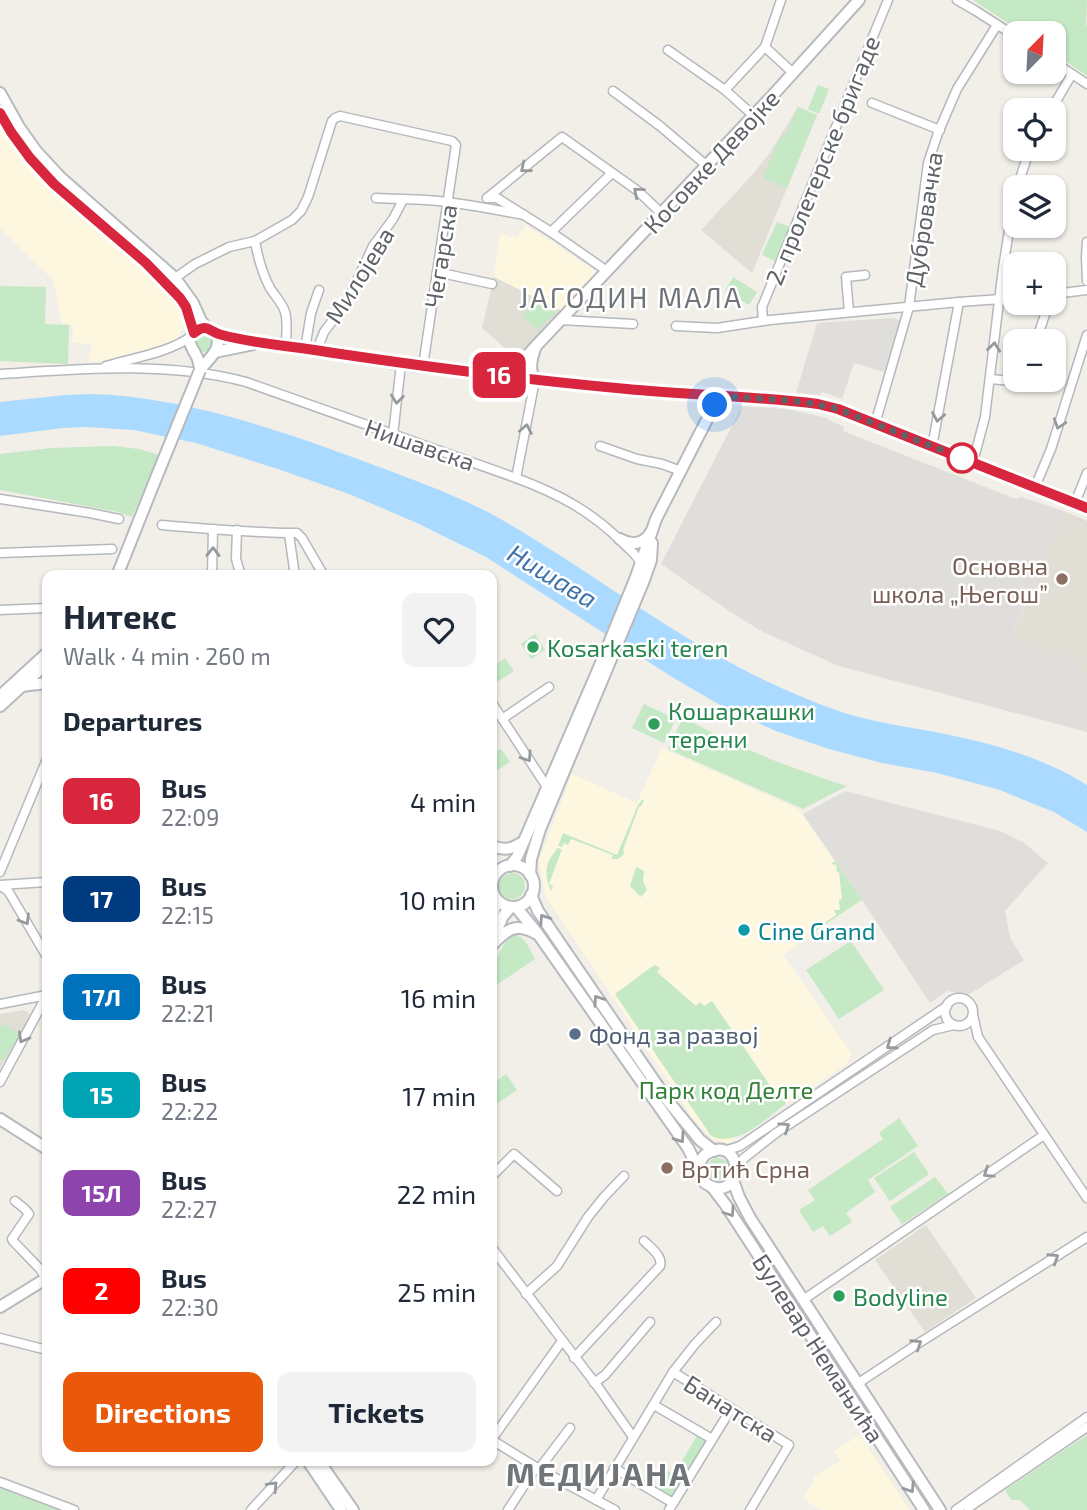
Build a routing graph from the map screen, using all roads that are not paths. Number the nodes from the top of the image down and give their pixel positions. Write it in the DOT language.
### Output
graph roads {
  1 [pos="781,0"];
  2 [pos="859,0"];
  3 [pos="888,0"];
  4 [pos="957,0"];
  5 [pos="997,25"];
  6 [pos="1003,29"];
  7 [pos="765,47"];
  8 [pos="668,50"];
  9 [pos="1066,70"];
  10 [pos="793,73"];
  11 [pos="1072,74"];
  12 [pos="1087,84"];
  13 [pos="725,90"];
  14 [pos="613,91"];
  15 [pos="0,93"];
  16 [pos="1058,98"];
  17 [pos="872,103"];
  18 [pos="0,113"];
  19 [pos="754,116"];
  20 [pos="940,130"];
  21 [pos="706,165"];
  22 [pos="612,173"];
  23 [pos="376,198"];
  24 [pos="487,198"];
  25 [pos="402,200"];
  26 [pos="448,202"];
  27 [pos="488,208"];
  28 [pos="661,213"];
  29 [pos="524,215"];
  30 [pos="551,232"];
  31 [pos="1009,238"];
  32 [pos="255,241"];
  33 [pos="1087,242"];
  34 [pos="607,271"];
  35 [pos="437,272"];
  36 [pos="864,275"];
  37 [pos="175,278"];
  38 [pos="1087,281"];
  39 [pos="492,284"];
  40 [pos="319,290"];
  41 [pos="1087,290"];
  42 [pos="1066,293"];
  43 [pos="1000,300"];
  44 [pos="1003,300"];
  45 [pos="958,302"];
  46 [pos="909,307"];
  47 [pos="849,313"];
  48 [pos="561,320"];
  49 [pos="763,321"];
  50 [pos="633,324"];
  51 [pos="676,326"];
  52 [pos="212,331"];
  53 [pos="548,333"];
  54 [pos="192,334"];
  55 [pos="1087,335"];
  56 [pos="260,343"];
  57 [pos="286,345"];
  58 [pos="537,346"];
  59 [pos="311,349"];
  60 [pos="196,354"];
  61 [pos="213,354"];
  62 [pos="401,364"];
  63 [pos="423,366"];
  64 [pos="97,369"];
  65 [pos="200,371"];
  66 [pos="0,374"];
  67 [pos="501,375"];
  68 [pos="990,379"];
  69 [pos="535,380"];
  70 [pos="1003,380"];
  71 [pos="719,396"];
  72 [pos="875,424"];
  73 [pos="393,435"];
  74 [pos="600,446"];
  75 [pos="932,447"];
  76 [pos="974,462"];
  77 [pos="681,471"];
  78 [pos="1087,473"];
  79 [pos="516,478"];
  80 [pos="1035,487"];
  81 [pos="0,499"];
  82 [pos="1076,503"];
  83 [pos="1087,508"];
  84 [pos="119,519"];
  85 [pos="162,525"];
  86 [pos="213,529"];
  87 [pos="237,530"];
  88 [pos="652,533"];
  89 [pos="289,534"];
  90 [pos="623,542"];
  91 [pos="112,550"];
  92 [pos="0,553"];
  93 [pos="641,562"];
  94 [pos="119,570"];
  95 [pos="212,570"];
  96 [pos="239,570"];
  97 [pos="294,570"];
  98 [pos="321,570"];
  99 [pos="639,578"];
  100 [pos="42,608"];
  101 [pos="0,610"];
  102 [pos="42,658"];
  103 [pos="604,665"];
  104 [pos="42,666"];
  105 [pos="42,683"];
  106 [pos="11,686"];
  107 [pos="549,687"];
  108 [pos="42,689"];
  109 [pos="0,695"];
  110 [pos="0,706"];
  111 [pos="497,712"];
  112 [pos="504,723"];
  113 [pos="42,771"];
  114 [pos="547,787"];
  115 [pos="524,841"];
  116 [pos="497,847"];
  117 [pos="497,852"];
  118 [pos="508,866"];
  119 [pos="497,868"];
  120 [pos="0,872"];
  121 [pos="530,875"];
  122 [pos="42,882"];
  123 [pos="0,886"];
  124 [pos="531,895"];
  125 [pos="497,900"];
  126 [pos="514,907"];
  127 [pos="497,931"];
  128 [pos="538,934"];
  129 [pos="497,939"];
  130 [pos="42,949"];
  131 [pos="42,996"];
  132 [pos="0,1004"];
  133 [pos="42,1004"];
  134 [pos="947,1006"];
  135 [pos="973,1015"];
  136 [pos="957,1026"];
  137 [pos="978,1037"];
  138 [pos="0,1082"];
  139 [pos="0,1119"];
  140 [pos="1044,1135"];
  141 [pos="42,1146"];
  142 [pos="719,1151"];
  143 [pos="699,1168"];
  144 [pos="497,1171"];
  145 [pos="624,1176"];
  146 [pos="734,1177"];
  147 [pos="712,1187"];
  148 [pos="557,1191"];
  149 [pos="1087,1198"];
  150 [pos="15,1201"];
  151 [pos="1087,1237"];
  152 [pos="644,1241"];
  153 [pos="497,1255"];
  154 [pos="42,1272"];
  155 [pos="42,1281"];
  156 [pos="526,1294"];
  157 [pos="803,1300"];
  158 [pos="0,1307"];
  159 [pos="650,1322"];
  160 [pos="716,1322"];
  161 [pos="0,1338"];
  162 [pos="562,1341"];
  163 [pos="42,1349"];
  164 [pos="574,1357"];
  165 [pos="673,1372"];
  166 [pos="594,1383"];
  167 [pos="857,1384"];
  168 [pos="654,1405"];
  169 [pos="731,1409"];
  170 [pos="1087,1417"];
  171 [pos="1087,1427"];
  172 [pos="570,1428"];
  173 [pos="497,1432"];
  174 [pos="633,1437"];
  175 [pos="712,1439"];
  176 [pos="497,1442"];
  177 [pos="291,1466"];
  178 [pos="311,1466"];
  179 [pos="322,1466"];
  180 [pos="538,1468"];
  181 [pos="614,1468"];
  182 [pos="0,1482"];
  183 [pos="596,1500"];
  184 [pos="671,1507"];
  185 [pos="337,1508"];
  186 [pos="753,1509"];
  187 [pos="74,1510"];
  188 [pos="251,1510"];
  189 [pos="353,1510"];
  190 [pos="508,1510"];
  191 [pos="615,1510"];
  192 [pos="925,1510"];
  193 [pos="940,1510"];
  194 [pos="956,1510"];
  195 [pos="965,1510"];
  1 -- 7 [label="street"];
  2 -- 10 [label="street, Косовке Девојке"];
  3 -- 49 [label="street, 2. пролетерске бригаде"];
  4 -- 5 [label="street"];
  5 -- 6 [label="street"];
  5 -- 20 [label="street, Дубровачка"];
  7 -- 10 [label="street"];
  7 -- 13 [label="street"];
  8 -- 13 [label="street"];
  9 -- 11 [label="street"];
  10 -- 19 [label="street, Косовке Девојке"];
  11 -- 12 [label="street"];
  11 -- 16 [label="street"];
  13 -- 19 [label="street"];
  14 -- 21 [label="street"];
  15 -- 37 [label="street"];
  17 -- 20 [label="street"];
  18 -- 54 [label="street"];
  19 -- 21 [label="street, Косовке Девојке"];
  20 -- 46 [label="street, Дубровачка"];
  21 -- 28 [label="street, Косовке Девојке"];
  22 -- 24 [label="street, one-way"];
  28 -- 22 [label="street, one-way"];
  22 -- 30 [label="street"];
  23 -- 25 [label="street"];
  24 -- 27 [label="street"];
  24 -- 29 [label="street"];
  25 -- 26 [label="street"];
  25 -- 59 [label="street, Милојева"];
  26 -- 27 [label="street"];
  26 -- 32 [label="street, Чегарска"];
  26 -- 35 [label="street, Чегарска"];
  27 -- 29 [label="street"];
  28 -- 34 [label="street, Косовке Девојке"];
  29 -- 30 [label="street"];
  30 -- 34 [label="street"];
  31 -- 43 [label="street"];
  32 -- 37 [label="street"];
  32 -- 57 [label="street"];
  33 -- 38 [label="street"];
  34 -- 48 [label="street, Косовке Девојке"];
  35 -- 39 [label="street"];
  35 -- 63 [label="street, Чегарска"];
  36 -- 47 [label="street"];
  37 -- 52 [label="street"];
  40 -- 59 [label="street"];
  41 -- 42 [label="street"];
  43 -- 44 [label="street"];
  43 -- 45 [label="street"];
  68 -- 43 [label="street, one-way"];
  45 -- 46 [label="street"];
  45 -- 75 [label="street, one-way"];
  46 -- 47 [label="street"];
  46 -- 72 [label="street, Дубровачка"];
  47 -- 49 [label="street"];
  48 -- 50 [label="street"];
  48 -- 53 [label="street, Косовке Девојке"];
  49 -- 51 [label="street"];
  52 -- 54 [label="street"];
  52 -- 56 [label="street"];
  52 -- 61 [label="street"];
  53 -- 58 [label="street, Косовке Девојке"];
  53 -- 69 [label="street, Косовке Девојке"];
  54 -- 60 [label="street"];
  54 -- 64 [label="street"];
  55 -- 80 [label="street, one-way"];
  56 -- 57 [label="street"];
  56 -- 61 [label="street"];
  57 -- 59 [label="street"];
  58 -- 67 [label="street, Косовке Девојке"];
  58 -- 69 [label="street"];
  59 -- 62 [label="street"];
  60 -- 61 [label="street"];
  60 -- 65 [label="street"];
  61 -- 65 [label="street"];
  62 -- 63 [label="street"];
  62 -- 73 [label="street, one-way"];
  63 -- 67 [label="street"];
  64 -- 65 [label="street, Нишавска"];
  64 -- 66 [label="street"];
  65 -- 73 [label="street, Нишавска"];
  65 -- 94 [label="street, bridge"];
  67 -- 69 [label="street"];
  68 -- 70 [label="street"];
  68 -- 76 [label="street"];
  69 -- 71 [label="street"];
  79 -- 69 [label="street, one-way"];
  71 -- 72 [label="street"];
  71 -- 77 [label="street"];
  72 -- 75 [label="street"];
  73 -- 79 [label="street, Нишавска"];
  74 -- 77 [label="street"];
  75 -- 76 [label="street"];
  76 -- 80 [label="street"];
  77 -- 88 [label="street"];
  78 -- 82 [label="street"];
  79 -- 90 [label="street, Нишавска"];
  80 -- 82 [label="street"];
  81 -- 84 [label="street"];
  82 -- 83 [label="street"];
  85 -- 86 [label="street"];
  86 -- 87 [label="street"];
  95 -- 86 [label="street, one-way"];
  87 -- 89 [label="street"];
  87 -- 96 [label="street"];
  88 -- 90 [label="street"];
  88 -- 93 [label="street"];
  88 -- 99 [label="street"];
  89 -- 97 [label="street"];
  89 -- 98 [label="street"];
  90 -- 93 [label="street, Нишавска"];
  90 -- 99 [label="street"];
  91 -- 92 [label="street"];
  93 -- 99 [label="street"];
  99 -- 103 [label="street"];
  100 -- 101 [label="street"];
  102 -- 106 [label="street"];
  103 -- 114 [label="street"];
  103 -- 121 [label="street"];
  104 -- 106 [label="street"];
  105 -- 106 [label="street"];
  106 -- 108 [label="street"];
  106 -- 109 [label="street"];
  106 -- 110 [label="street"];
  107 -- 112 [label="street"];
  111 -- 112 [label="street"];
  112 -- 114 [label="street, one-way"];
  113 -- 120 [label="street"];
  114 -- 115 [label="street"];
  115 -- 116 [label="street"];
  115 -- 118 [label="street"];
  117 -- 118 [label="street"];
  118 -- 119 [label="street"];
  118 -- 121 [label="street"];
  121 -- 124 [label="street"];
  122 -- 123 [label="street"];
  123 -- 130 [label="street, one-way"];
  124 -- 126 [label="street"];
  142 -- 124 [label="street, one-way"];
  125 -- 126 [label="street"];
  126 -- 127 [label="street"];
  126 -- 128 [label="street"];
  128 -- 129 [label="street"];
  128 -- 143 [label="street, one-way"];
  131 -- 132 [label="street"];
  133 -- 138 [label="street, one-way"];
  134 -- 135 [label="street"];
  134 -- 136 [label="street"];
  134 -- 142 [label="street, one-way"];
  135 -- 136 [label="street"];
  135 -- 137 [label="street"];
  136 -- 137 [label="street"];
  146 -- 136 [label="street, one-way"];
  137 -- 140 [label="street"];
  139 -- 141 [label="street"];
  140 -- 149 [label="street"];
  140 -- 157 [label="street, one-way"];
  142 -- 143 [label="street"];
  142 -- 146 [label="street"];
  143 -- 147 [label="street"];
  144 -- 148 [label="street"];
  145 -- 156 [label="street"];
  146 -- 147 [label="street"];
  146 -- 157 [label="street, Булевар Немањића"];
  147 -- 192 [label="street, Булевар Немањића, one-way"];
  150 -- 154 [label="street"];
  167 -- 151 [label="street, Булевар Немањића, one-way"];
  152 -- 164 [label="street"];
  153 -- 156 [label="street"];
  155 -- 158 [label="street"];
  156 -- 162 [label="street"];
  157 -- 167 [label="street, Булевар Немањића"];
  159 -- 166 [label="street"];
  160 -- 165 [label="street"];
  161 -- 163 [label="street"];
  162 -- 164 [label="street"];
  162 -- 173 [label="street"];
  164 -- 166 [label="street"];
  165 -- 168 [label="street"];
  165 -- 169 [label="street, Банатска"];
  166 -- 174 [label="street"];
  167 -- 193 [label="street, Булевар Немањића"];
  168 -- 174 [label="street"];
  168 -- 175 [label="street"];
  169 -- 175 [label="street"];
  169 -- 186 [label="street, Банатска"];
  170 -- 194 [label="street"];
  171 -- 195 [label="street"];
  172 -- 180 [label="street"];
  174 -- 181 [label="street"];
  175 -- 184 [label="street"];
  176 -- 180 [label="street"];
  188 -- 177 [label="street, one-way"];
  178 -- 185 [label="street"];
  179 -- 189 [label="street"];
  180 -- 183 [label="street"];
  180 -- 190 [label="street"];
  181 -- 183 [label="street"];
  181 -- 184 [label="street"];
  182 -- 187 [label="street"];
  183 -- 191 [label="street"];
}
